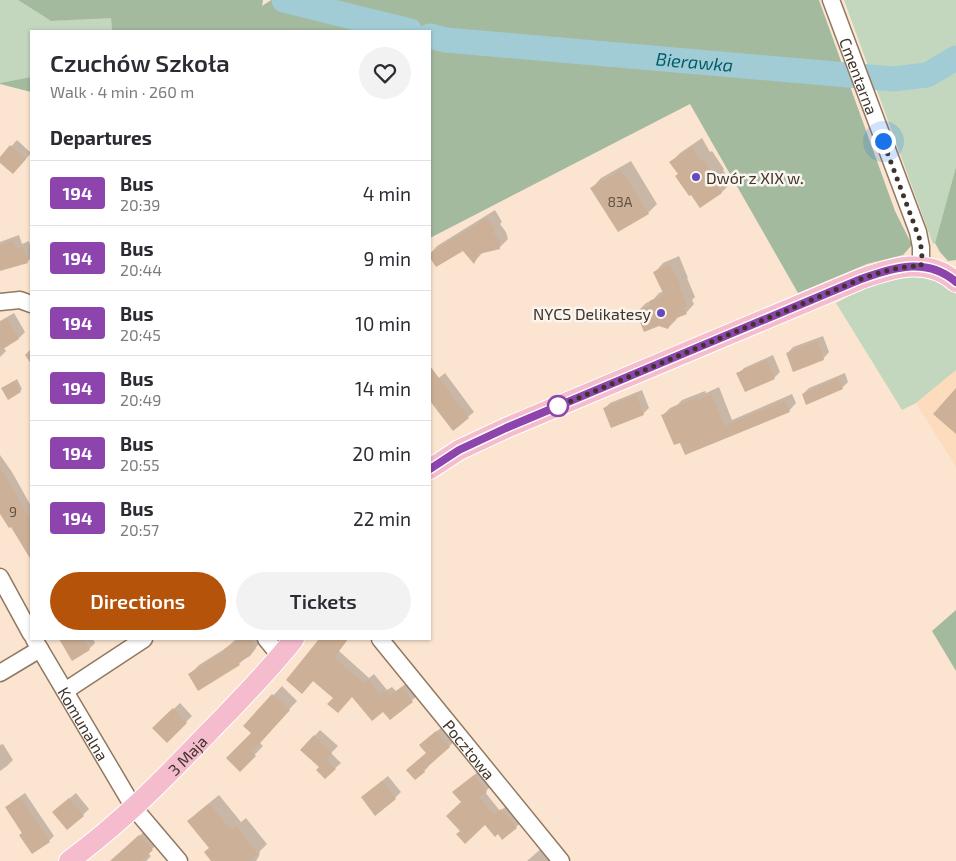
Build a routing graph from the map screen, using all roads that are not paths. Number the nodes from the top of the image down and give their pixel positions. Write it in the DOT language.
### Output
graph roads {
  1 [pos="831,0"];
  2 [pos="921,266"];
  3 [pos="956,282"];
  4 [pos="0,302"];
  5 [pos="30,304"];
  6 [pos="431,468"];
  7 [pos="0,577"];
  8 [pos="30,632"];
  9 [pos="143,640"];
  10 [pos="267,640"];
  11 [pos="293,640"];
  12 [pos="381,640"];
  13 [pos="37,644"];
  14 [pos="280,656"];
  15 [pos="0,672"];
  16 [pos="65,692"];
  17 [pos="134,808"];
  18 [pos="69,861"];
  19 [pos="179,861"];
  20 [pos="560,861"];
  1 -- 2 [label="street, Cmentarna"];
  2 -- 3 [label="main road"];
  2 -- 6 [label="main road"];
  4 -- 5 [label="street"];
  7 -- 8 [label="street"];
  9 -- 16 [label="street"];
  10 -- 14 [label="street"];
  11 -- 14 [label="main road, 3 Maja"];
  12 -- 20 [label="street, Pocztowa"];
  13 -- 15 [label="street"];
  13 -- 16 [label="street, Komunalna"];
  14 -- 17 [label="main road, 3 Maja"];
  16 -- 17 [label="street, Komunalna"];
  17 -- 18 [label="main road, 3 Maja"];
  17 -- 19 [label="street, Komunalna"];
}
